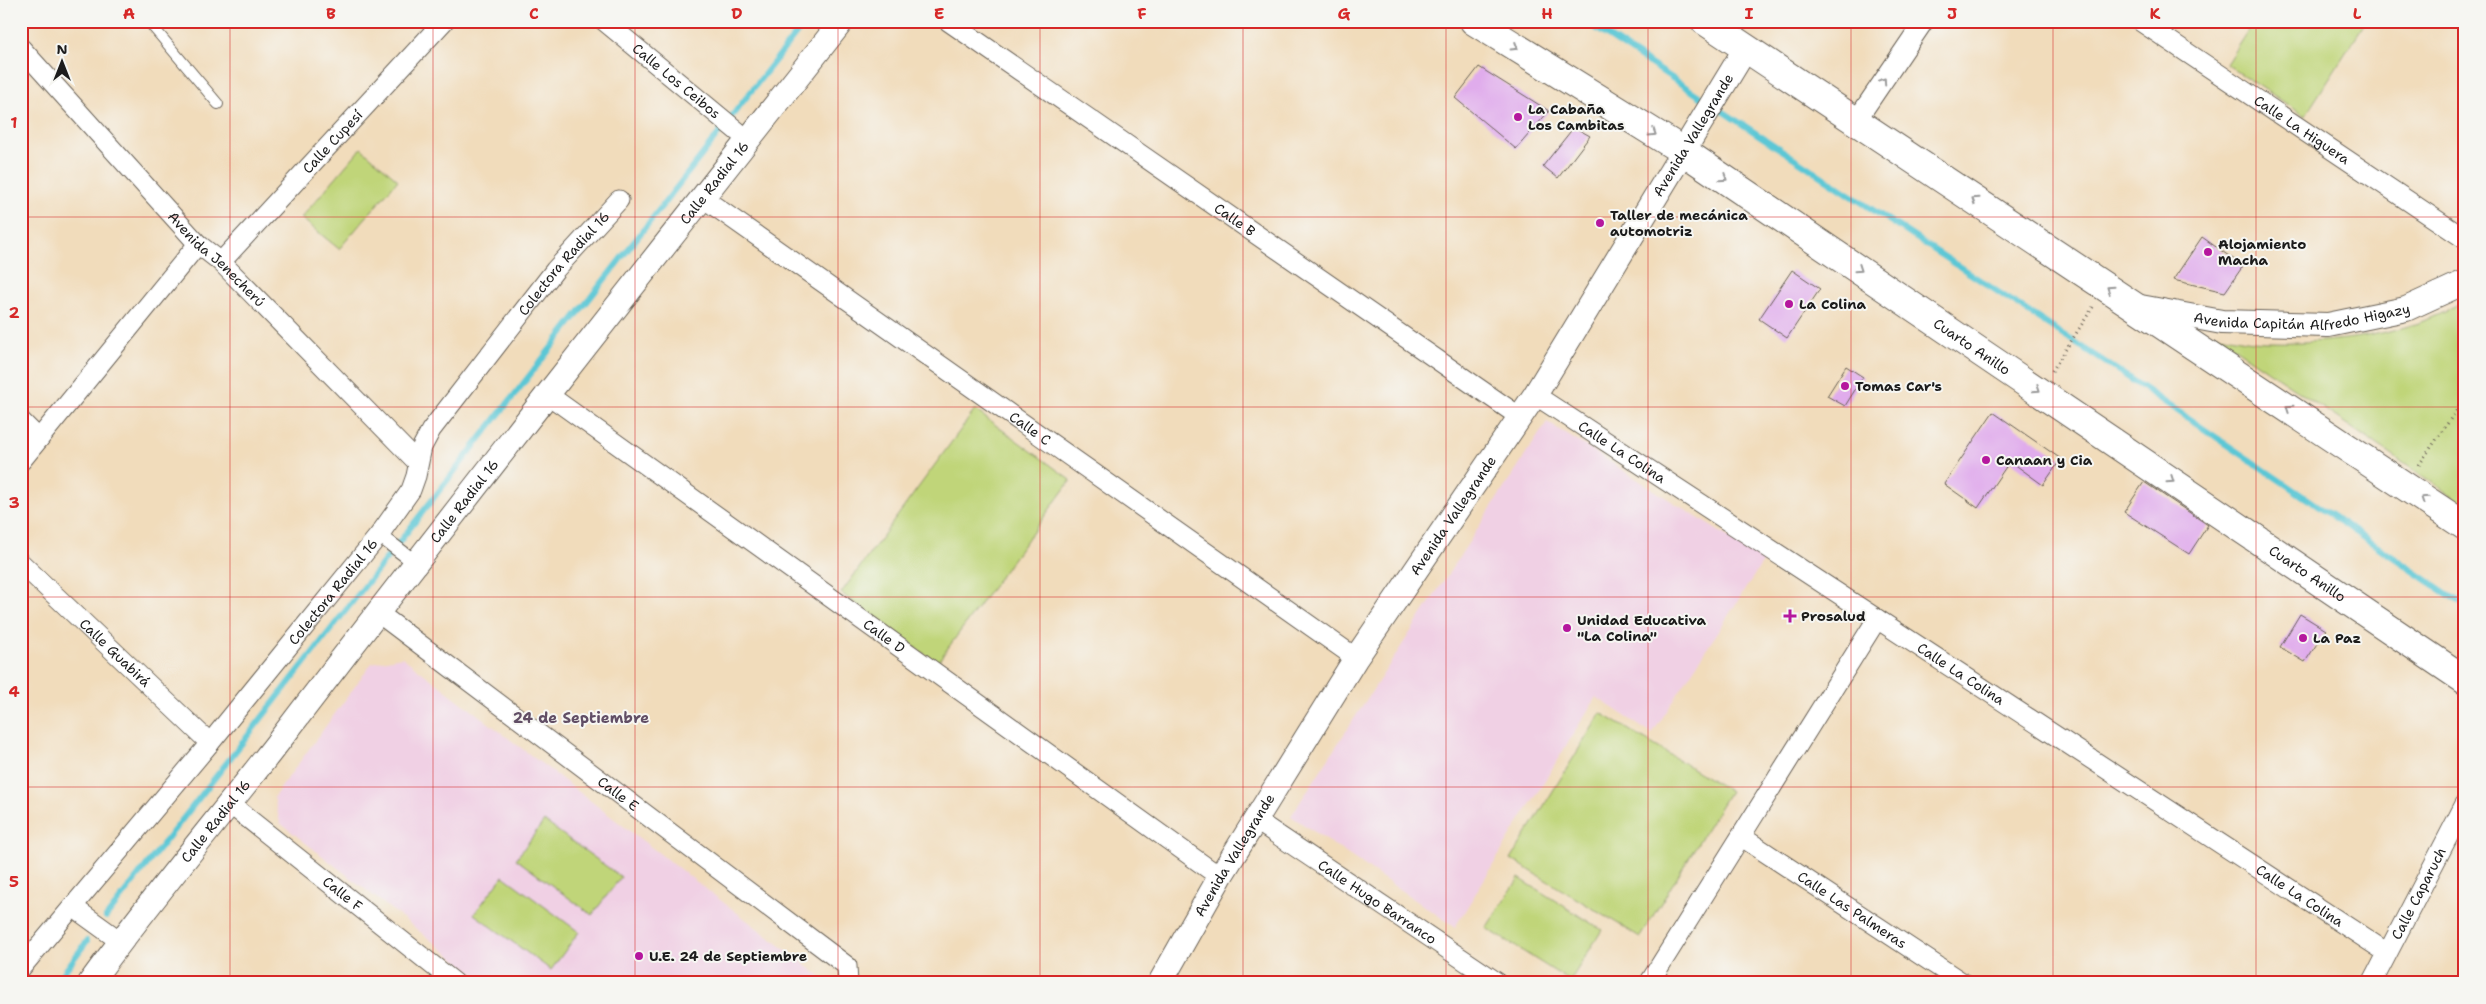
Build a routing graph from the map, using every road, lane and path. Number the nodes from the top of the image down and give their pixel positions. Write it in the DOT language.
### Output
graph roads {
  1 [pos="148,21"];
  2 [pos="444,21"];
  3 [pos="604,21"];
  4 [pos="842,21"];
  5 [pos="948,21"];
  6 [pos="1474,21"];
  7 [pos="1705,21"];
  8 [pos="1924,21"];
  9 [pos="2140,21"];
  10 [pos="21,48"];
  11 [pos="1746,48"];
  12 [pos="218,104"];
  13 [pos="1856,121"];
  14 [pos="748,140"];
  15 [pos="1683,151"];
  16 [pos="703,198"];
  17 [pos="618,200"];
  18 [pos="2465,239"];
  19 [pos="198,244"];
  20 [pos="221,262"];
  21 [pos="2465,282"];
  22 [pos="2134,306"];
  23 [pos="2083,322"];
  24 [pos="2066,348"];
  25 [pos="547,394"];
  26 [pos="1535,395"];
  27 [pos="2465,398"];
  28 [pos="1520,417"];
  29 [pos="21,421"];
  30 [pos="39,440"];
  31 [pos="21,461"];
  32 [pos="418,463"];
  33 [pos="2419,466"];
  34 [pos="2465,526"];
  35 [pos="383,537"];
  36 [pos="409,558"];
  37 [pos="21,563"];
  38 [pos="377,612"];
  39 [pos="1877,620"];
  40 [pos="1356,658"];
  41 [pos="2465,680"];
  42 [pos="210,742"];
  43 [pos="230,804"];
  44 [pos="2465,804"];
  45 [pos="1257,821"];
  46 [pos="1742,837"];
  47 [pos="1220,877"];
  48 [pos="73,907"];
  49 [pos="120,940"];
  50 [pos="2386,952"];
  51 [pos="21,968"];
  52 [pos="90,983"];
  53 [pos="455,983"];
  54 [pos="848,983"];
  55 [pos="1160,983"];
  56 [pos="1498,983"];
  57 [pos="1649,983"];
  58 [pos="1963,983"];
  59 [pos="2372,983"];
  1 -- 12 [label="lane"];
  2 -- 20 [label="street, Calle Cupesí"];
  3 -- 14 [label="street, Calle Los Ceibos"];
  4 -- 14 [label="street, Calle Radial 16"];
  5 -- 28 [label="street, Calle B"];
  6 -- 15 [label="highway, Cuarto Anillo, one-way"];
  7 -- 11 [label="highway"];
  13 -- 8 [label="street, one-way"];
  9 -- 18 [label="street, Calle La Higuera"];
  10 -- 19 [label="street, Avenida Jenecherú"];
  11 -- 13 [label="highway"];
  11 -- 15 [label="street, Avenida Vallegrande"];
  22 -- 13 [label="highway, one-way"];
  14 -- 16 [label="street, Calle Radial 16"];
  15 -- 26 [label="street, Avenida Vallegrande"];
  15 -- 41 [label="highway, Cuarto Anillo, one-way"];
  16 -- 25 [label="street, Calle Radial 16"];
  16 -- 40 [label="street, Calle C"];
  17 -- 32 [label="street, Colectora Radial 16"];
  19 -- 20 [label="street, Avenida Jenecherú"];
  19 -- 30 [label="street"];
  20 -- 32 [label="street, Avenida Jenecherú"];
  21 -- 22 [label="street, Avenida Capitán Alfredo Higazy"];
  34 -- 22 [label="highway, one-way"];
  23 -- 24 [label="path"];
  25 -- 36 [label="street, Calle Radial 16"];
  25 -- 47 [label="street, Calle D"];
  26 -- 28 [label="street, Avenida Vallegrande"];
  26 -- 39 [label="street, Calle La Colina"];
  27 -- 33 [label="path"];
  28 -- 40 [label="street, Avenida Vallegrande"];
  29 -- 30 [label="street"];
  30 -- 31 [label="street"];
  32 -- 35 [label="street, Colectora Radial 16"];
  35 -- 36 [label="street"];
  35 -- 42 [label="street, Colectora Radial 16"];
  36 -- 38 [label="street, Calle Radial 16"];
  37 -- 42 [label="street, Calle Guabirá"];
  38 -- 43 [label="street, Calle Radial 16"];
  38 -- 54 [label="street, Calle E"];
  39 -- 46 [label="street"];
  39 -- 50 [label="street, Calle La Colina"];
  40 -- 45 [label="street, Avenida Vallegrande"];
  42 -- 48 [label="street, Colectora Radial 16"];
  43 -- 49 [label="street, Calle Radial 16"];
  43 -- 53 [label="street, Calle F"];
  44 -- 50 [label="street, Calle Caparuch"];
  45 -- 47 [label="street, Avenida Vallegrande"];
  45 -- 56 [label="street, Calle Hugo Barranco"];
  46 -- 57 [label="street"];
  46 -- 58 [label="street, Calle Las Palmeras"];
  47 -- 55 [label="street, Avenida Vallegrande"];
  48 -- 49 [label="street"];
  48 -- 51 [label="street, Colectora Radial 16"];
  49 -- 52 [label="street, Calle Radial 16"];
  50 -- 59 [label="street, Calle Caparuch"];
}
